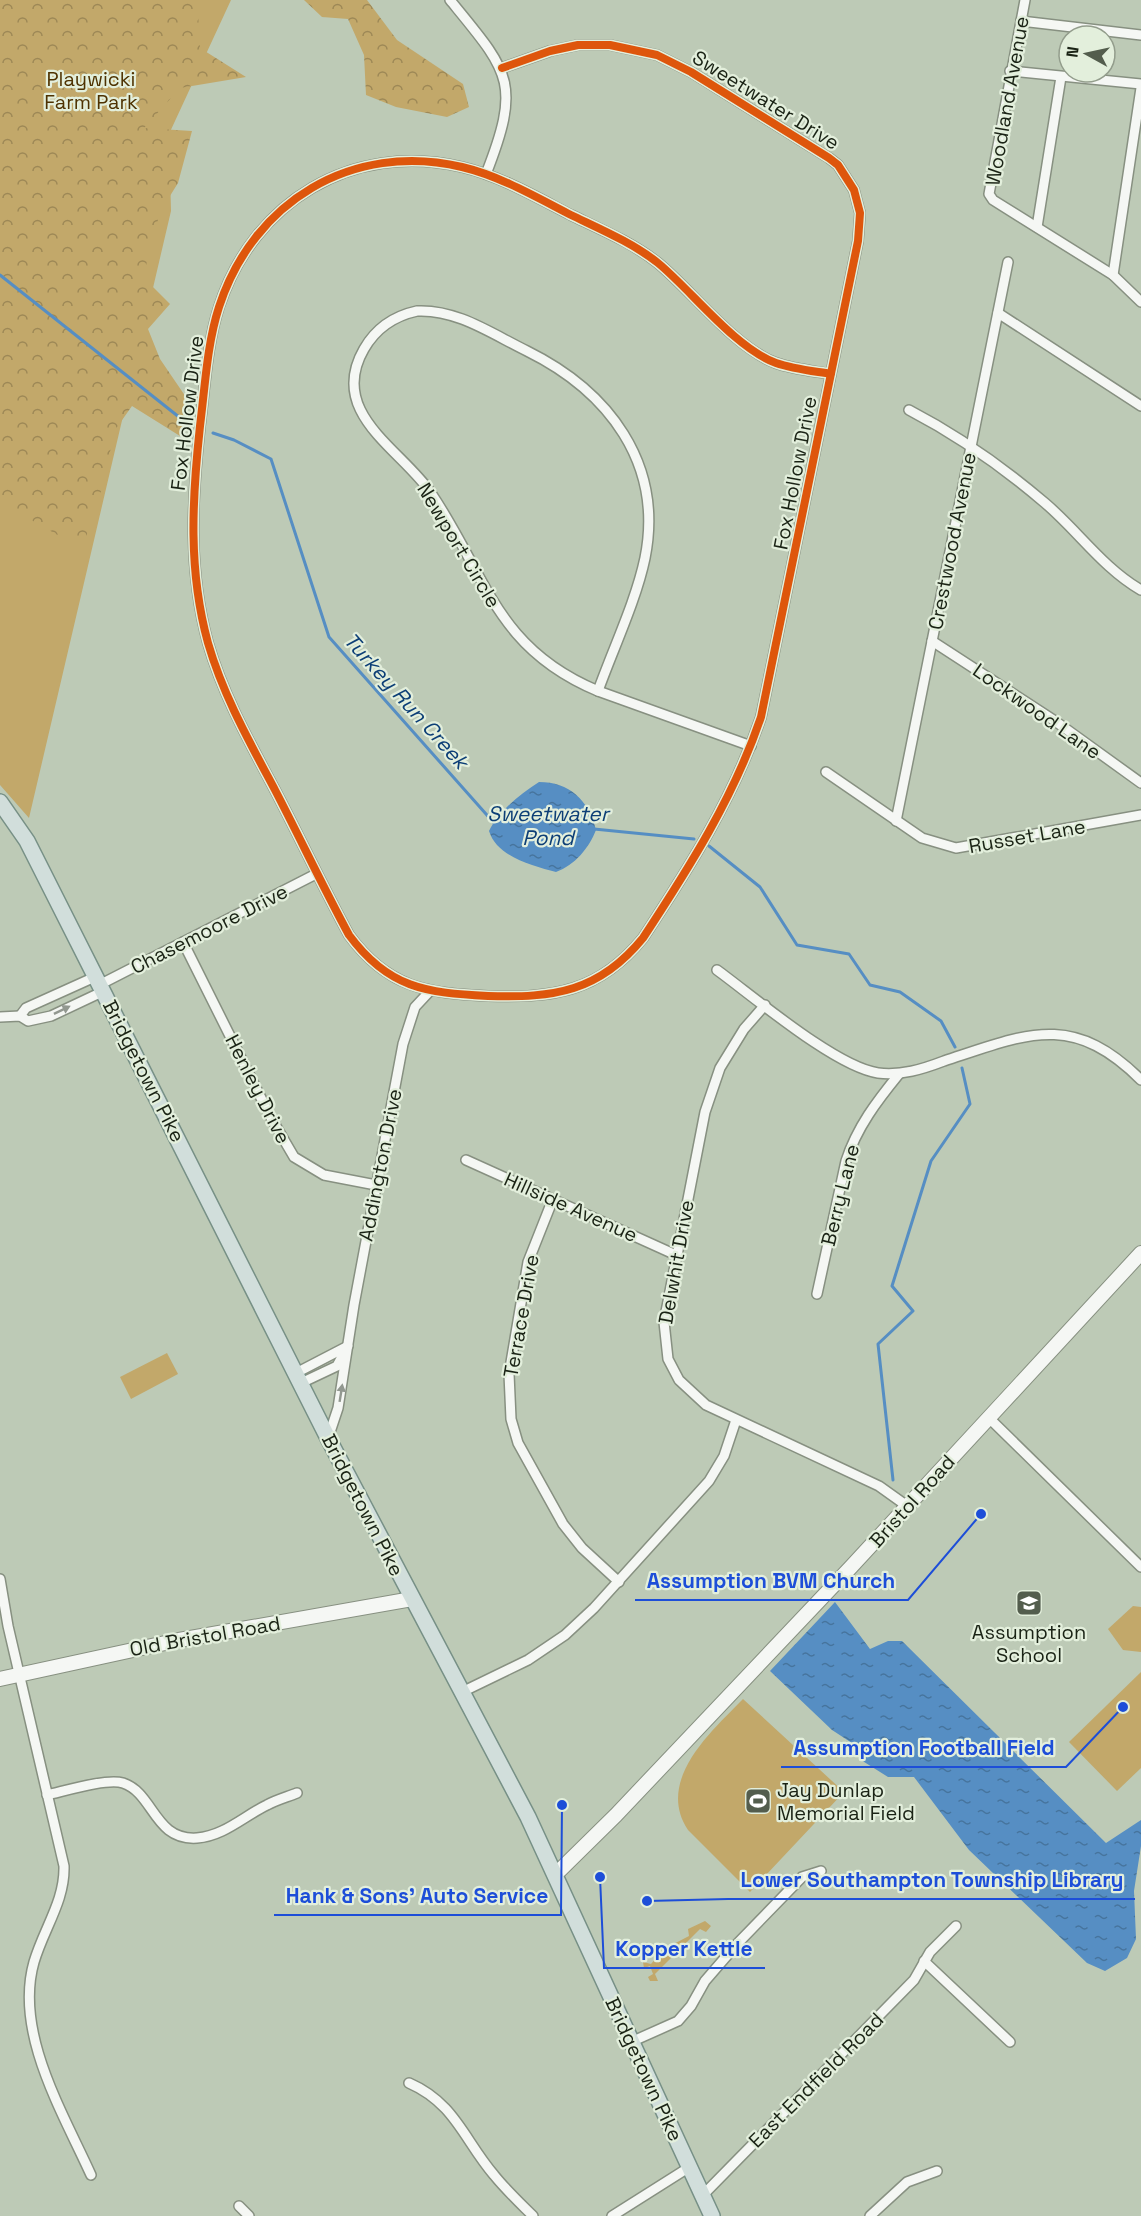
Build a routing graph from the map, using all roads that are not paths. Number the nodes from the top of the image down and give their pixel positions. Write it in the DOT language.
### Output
graph roads {
  1 [pos="450,0"];
  2 [pos="1025,0"];
  3 [pos="1021,21"];
  4 [pos="1141,34"];
  5 [pos="502,68"];
  6 [pos="1010,71"];
  7 [pos="1057,77"];
  8 [pos="1117,83"];
  9 [pos="1059,84"];
  10 [pos="1141,86"];
  11 [pos="486,174"];
  12 [pos="1037,228"];
  13 [pos="1008,262"];
  14 [pos="1113,275"];
  15 [pos="1141,302"];
  16 [pos="998,313"];
  17 [pos="831,374"];
  18 [pos="1141,406"];
  19 [pos="909,410"];
  20 [pos="971,448"];
  21 [pos="1141,590"];
  22 [pos="932,641"];
  23 [pos="598,691"];
  24 [pos="751,746"];
  25 [pos="826,772"];
  26 [pos="1141,783"];
  27 [pos="0,802"];
  28 [pos="1141,815"];
  29 [pos="896,820"];
  30 [pos="316,874"];
  31 [pos="183,942"];
  32 [pos="717,970"];
  33 [pos="100,984"];
  34 [pos="429,992"];
  35 [pos="765,1005"];
  36 [pos="20,1016"];
  37 [pos="0,1017"];
  38 [pos="899,1074"];
  39 [pos="1141,1080"];
  40 [pos="466,1160"];
  41 [pos="376,1185"];
  42 [pos="553,1199"];
  43 [pos="1141,1253"];
  44 [pos="676,1254"];
  45 [pos="817,1294"];
  46 [pos="348,1346"];
  47 [pos="299,1378"];
  48 [pos="988,1417"];
  49 [pos="736,1420"];
  50 [pos="328,1438"];
  51 [pos="907,1506"];
  52 [pos="1141,1567"];
  53 [pos="0,1579"];
  54 [pos="619,1582"];
  55 [pos="412,1599"];
  56 [pos="19,1674"];
  57 [pos="0,1679"];
  58 [pos="462,1692"];
  59 [pos="297,1793"];
  60 [pos="47,1795"];
  61 [pos="821,1872"];
  62 [pos="555,1875"];
  63 [pos="956,1926"];
  64 [pos="924,1961"];
  65 [pos="631,2042"];
  66 [pos="1010,2042"];
  67 [pos="409,2083"];
  68 [pos="688,2168"];
  69 [pos="938,2171"];
  70 [pos="91,2175"];
  71 [pos="702,2196"];
  72 [pos="239,2206"];
  73 [pos="249,2216"];
  74 [pos="533,2216"];
  75 [pos="612,2216"];
  76 [pos="712,2216"];
  77 [pos="870,2216"];
  1 -- 5 [label="street"];
  2 -- 3 [label="street, Woodland Avenue"];
  3 -- 4 [label="street"];
  3 -- 6 [label="street, Woodland Avenue"];
  5 -- 11 [label="street"];
  5 -- 17 [label="street, Sweetwater Drive"];
  6 -- 7 [label="street"];
  6 -- 12 [label="street, Woodland Avenue"];
  8 -- 10 [label="street"];
  9 -- 12 [label="street"];
  10 -- 14 [label="street"];
  11 -- 17 [label="street, Fox Hollow Drive"];
  11 -- 30 [label="street, Fox Hollow Drive"];
  12 -- 14 [label="street, Woodland Avenue"];
  13 -- 16 [label="street, Crestwood Avenue"];
  14 -- 15 [label="street, Woodland Avenue"];
  16 -- 18 [label="street"];
  16 -- 20 [label="street, Crestwood Avenue"];
  17 -- 24 [label="street, Fox Hollow Drive"];
  19 -- 20 [label="street"];
  20 -- 21 [label="street"];
  20 -- 22 [label="street, Crestwood Avenue"];
  22 -- 26 [label="street, Lockwood Lane"];
  22 -- 29 [label="street, Crestwood Avenue"];
  23 -- 23 [label="street, Newport Circle"];
  23 -- 24 [label="street, Newport Circle"];
  24 -- 34 [label="street, Fox Hollow Drive"];
  25 -- 29 [label="street, Russet Lane"];
  27 -- 33 [label="main road, Bridgetown Pike"];
  28 -- 29 [label="street, Russet Lane"];
  30 -- 31 [label="street, Chasemoore Drive"];
  30 -- 34 [label="street, Fox Hollow Drive"];
  31 -- 33 [label="street, Chasemoore Drive"];
  31 -- 41 [label="street, Henley Drive"];
  32 -- 35 [label="street"];
  33 -- 36 [label="street"];
  36 -- 33 [label="street, one-way"];
  33 -- 47 [label="main road, Bridgetown Pike"];
  34 -- 41 [label="street, Addington Drive"];
  35 -- 38 [label="street"];
  35 -- 44 [label="street, Delwhit Drive"];
  36 -- 37 [label="street"];
  38 -- 39 [label="street"];
  38 -- 45 [label="street, Berry Lane"];
  40 -- 42 [label="street, Hillside Avenue"];
  41 -- 46 [label="street, Addington Drive"];
  42 -- 44 [label="street, Hillside Avenue"];
  42 -- 54 [label="street, Terrace Drive"];
  43 -- 48 [label="main road, Bristol Road"];
  44 -- 49 [label="street, Delwhit Drive"];
  46 -- 47 [label="street, Addington Drive"];
  50 -- 46 [label="street, Addington Drive, one-way"];
  47 -- 50 [label="main road, Bridgetown Pike"];
  48 -- 51 [label="main road, Bristol Road"];
  48 -- 52 [label="street"];
  49 -- 51 [label="street, Delwhit Drive"];
  49 -- 54 [label="street"];
  50 -- 55 [label="main road, Bridgetown Pike"];
  51 -- 62 [label="main road, Bristol Road"];
  53 -- 56 [label="street"];
  54 -- 58 [label="street"];
  55 -- 56 [label="main road, Old Bristol Road"];
  55 -- 58 [label="main road, Bridgetown Pike"];
  56 -- 57 [label="main road, Old Bristol Road"];
  56 -- 60 [label="street"];
  58 -- 62 [label="main road, Bridgetown Pike"];
  59 -- 60 [label="street"];
  60 -- 70 [label="street"];
  61 -- 65 [label="street"];
  62 -- 65 [label="main road, Bridgetown Pike"];
  63 -- 64 [label="street, East Endfield Road"];
  64 -- 66 [label="street"];
  64 -- 71 [label="street, East Endfield Road"];
  65 -- 68 [label="main road, Bridgetown Pike"];
  67 -- 74 [label="street"];
  68 -- 71 [label="main road, Bridgetown Pike"];
  68 -- 75 [label="street"];
  69 -- 77 [label="street"];
  71 -- 76 [label="main road, Bridgetown Pike"];
  72 -- 73 [label="street"];
}
